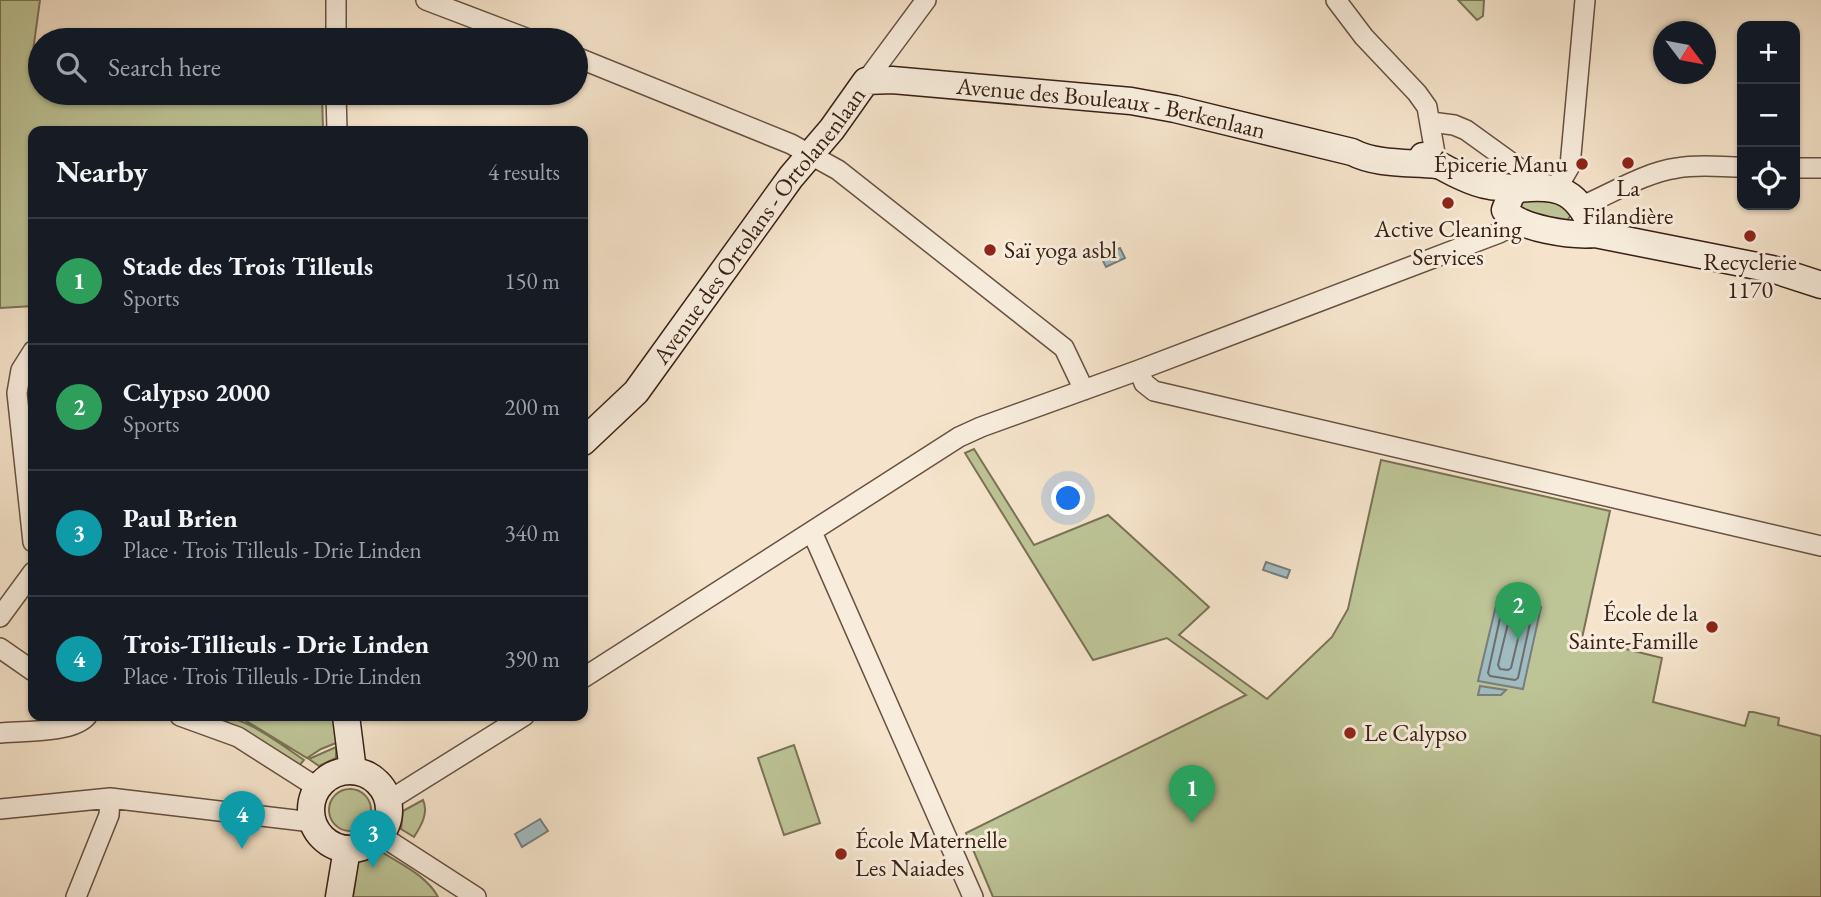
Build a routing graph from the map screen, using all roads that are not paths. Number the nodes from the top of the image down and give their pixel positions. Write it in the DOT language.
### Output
graph roads {
  1 [pos="336,0"];
  2 [pos="426,0"];
  3 [pos="926,0"];
  4 [pos="1336,0"];
  5 [pos="1585,0"];
  6 [pos="336,28"];
  7 [pos="500,28"];
  8 [pos="588,62"];
  9 [pos="866,81"];
  10 [pos="336,105"];
  11 [pos="1431,125"];
  12 [pos="337,126"];
  13 [pos="811,155"];
  14 [pos="1425,160"];
  15 [pos="1737,167"];
  16 [pos="1800,168"];
  17 [pos="1821,168"];
  18 [pos="1518,199"];
  19 [pos="1582,206"];
  20 [pos="1566,232"];
  21 [pos="1595,234"];
  22 [pos="1821,285"];
  23 [pos="28,359"];
  24 [pos="1139,370"];
  25 [pos="1084,390"];
  26 [pos="588,437"];
  27 [pos="28,495"];
  28 [pos="812,532"];
  29 [pos="1821,546"];
  30 [pos="28,579"];
  31 [pos="0,617"];
  32 [pos="0,648"];
  33 [pos="28,668"];
  34 [pos="588,675"];
  35 [pos="81,721"];
  36 [pos="194,721"];
  37 [pos="219,721"];
  38 [pos="346,721"];
  39 [pos="356,721"];
  40 [pos="516,721"];
  41 [pos="0,733"];
  42 [pos="238,737"];
  43 [pos="352,760"];
  44 [pos="318,788"];
  45 [pos="110,798"];
  46 [pos="388,801"];
  47 [pos="0,809"];
  48 [pos="312,822"];
  49 [pos="380,835"];
  50 [pos="347,849"];
  51 [pos="463,894"];
  52 [pos="76,897"];
  53 [pos="339,897"];
  54 [pos="973,897"];
  1 -- 6 [label="street"];
  2 -- 7 [label="street"];
  3 -- 9 [label="street, Avenue des Ortolans - Ortolanenlaan"];
  4 -- 11 [label="street"];
  5 -- 18 [label="street"];
  8 -- 13 [label="street"];
  9 -- 13 [label="street, Avenue des Ortolans - Ortolanenlaan"];
  9 -- 14 [label="street, Avenue des Bouleaux - Berkenlaan"];
  10 -- 12 [label="street"];
  11 -- 14 [label="street"];
  11 -- 18 [label="street"];
  13 -- 25 [label="street"];
  13 -- 26 [label="street, Avenue des Ortolans - Ortolanenlaan"];
  14 -- 18 [label="street, Avenue des Bouleaux - Berkenlaan"];
  15 -- 19 [label="street"];
  16 -- 17 [label="street"];
  18 -- 19 [label="street"];
  18 -- 20 [label="street"];
  18 -- 24 [label="street"];
  19 -- 20 [label="street"];
  19 -- 21 [label="street"];
  20 -- 21 [label="street"];
  21 -- 22 [label="street"];
  23 -- 27 [label="street"];
  24 -- 25 [label="street"];
  24 -- 29 [label="street"];
  25 -- 28 [label="street"];
  28 -- 34 [label="street"];
  28 -- 54 [label="street"];
  30 -- 31 [label="street"];
  32 -- 33 [label="street"];
  35 -- 41 [label="street"];
  36 -- 42 [label="street"];
  37 -- 42 [label="street"];
  38 -- 43 [label="street"];
  39 -- 43 [label="street"];
  40 -- 46 [label="street"];
  42 -- 44 [label="street"];
  43 -- 44 [label="street"];
  43 -- 46 [label="street"];
  44 -- 48 [label="street"];
  45 -- 47 [label="street"];
  45 -- 48 [label="street"];
  45 -- 52 [label="street"];
  46 -- 49 [label="street"];
  48 -- 50 [label="street"];
  49 -- 50 [label="street"];
  49 -- 51 [label="street"];
  50 -- 53 [label="street"];
}
